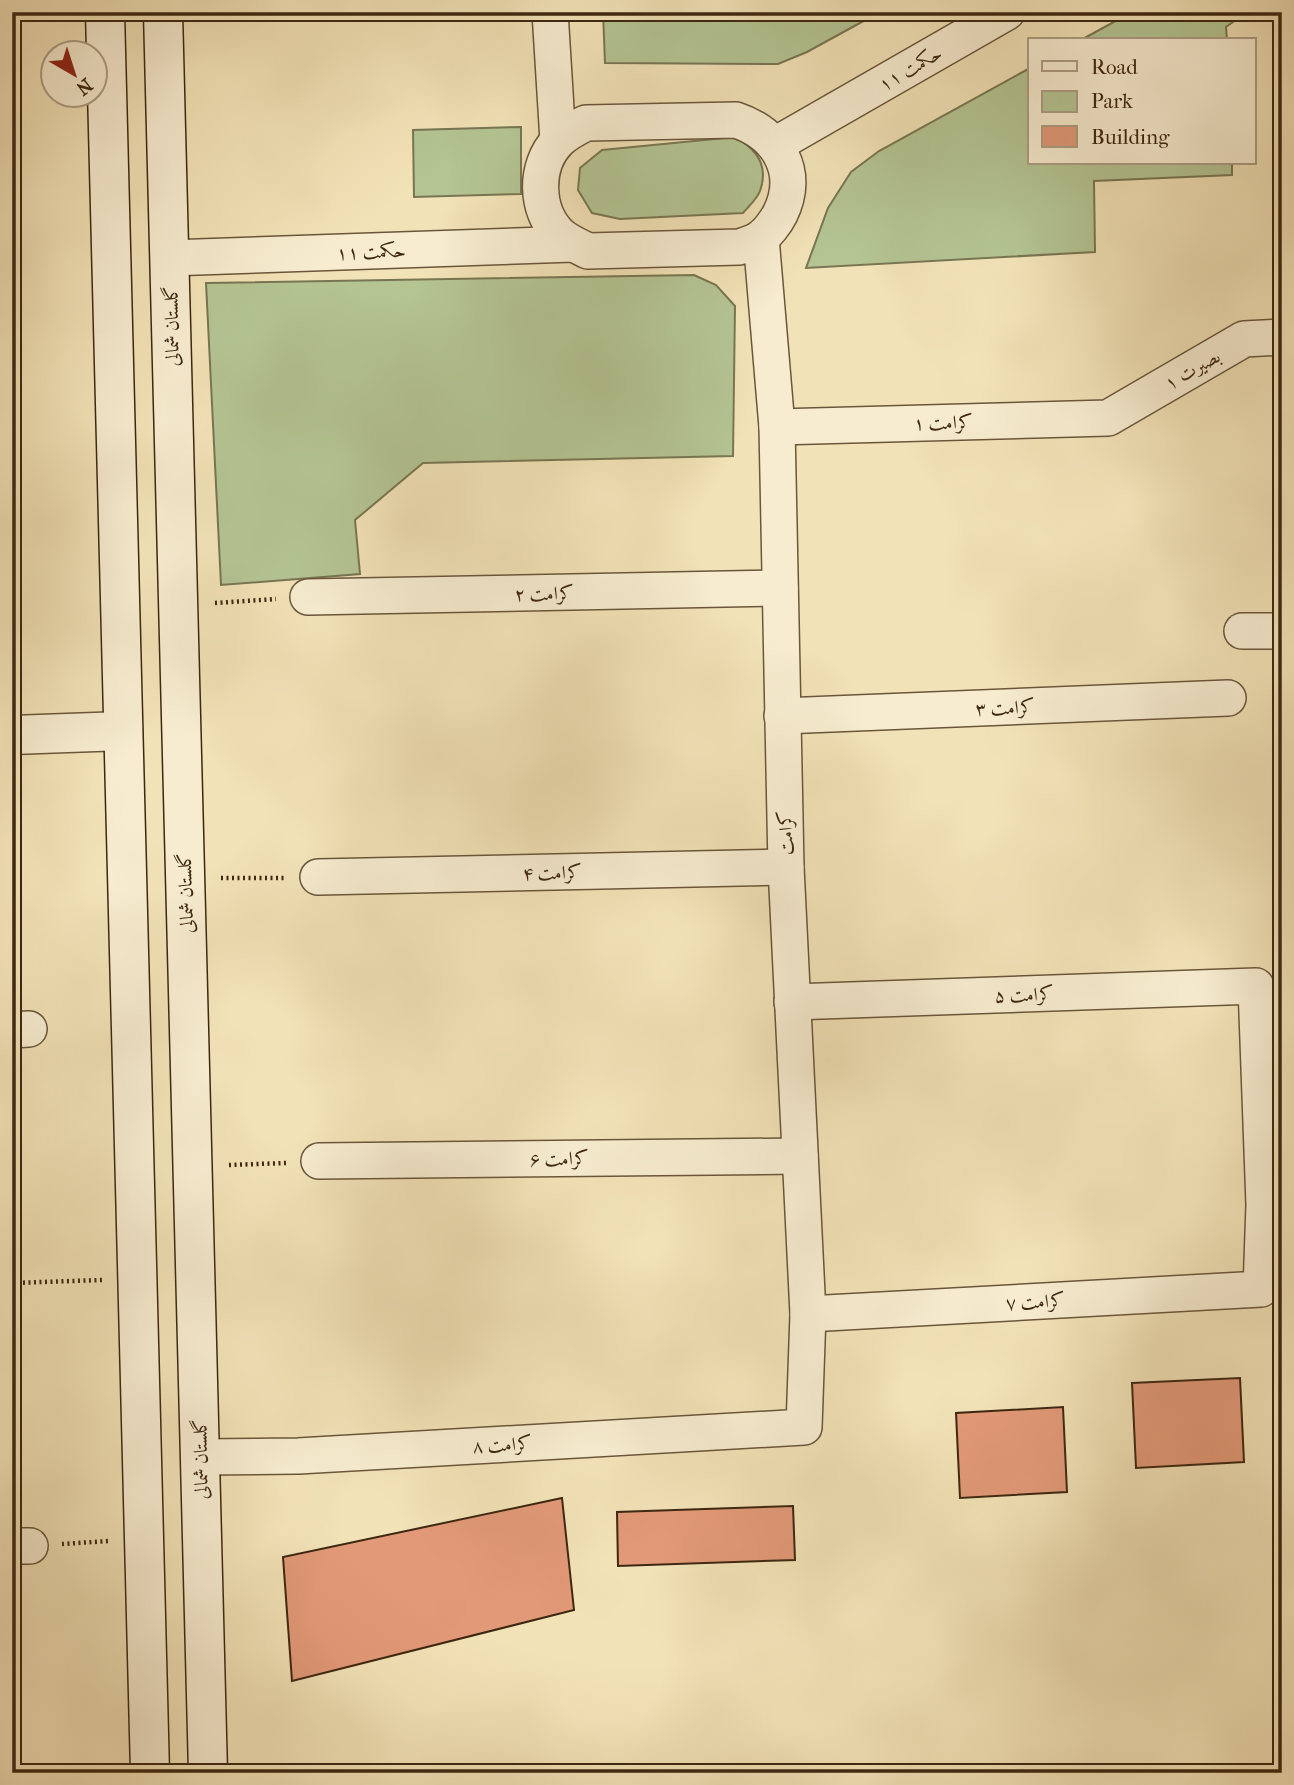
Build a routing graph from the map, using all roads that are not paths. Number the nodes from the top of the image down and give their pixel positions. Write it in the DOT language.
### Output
graph roads {
  1 [pos="106,12"];
  2 [pos="163,12"];
  3 [pos="550,12"];
  4 [pos="1007,12"];
  5 [pos="558,141"];
  6 [pos="775,145"];
  7 [pos="761,238"];
  8 [pos="573,244"];
  9 [pos="169,258"];
  10 [pos="1282,337"];
  11 [pos="1108,418"];
  12 [pos="777,427"];
  13 [pos="780,588"];
  14 [pos="308,597"];
  15 [pos="1242,631"];
  16 [pos="1282,631"];
  17 [pos="1228,698"];
  18 [pos="782,716"];
  19 [pos="181,729"];
  20 [pos="123,731"];
  21 [pos="12,735"];
  22 [pos="786,867"];
  23 [pos="318,877"];
  24 [pos="792,1002"];
  25 [pos="800,1156"];
  26 [pos="318,1161"];
  27 [pos="1273,1205"];
  28 [pos="808,1314"];
  29 [pos="804,1427"];
  30 [pos="200,1457"];
  31 [pos="150,1773"];
  32 [pos="208,1773"];
  1 -- 20 [label="main road"];
  2 -- 9 [label="main road, گلستان شمالی"];
  3 -- 5 [label="street"];
  4 -- 6 [label="street, حکمت ۱۱"];
  5 -- 6 [label="street"];
  5 -- 8 [label="street"];
  6 -- 7 [label="street"];
  7 -- 8 [label="street, حکمت ۱۱"];
  7 -- 12 [label="street, کرامت"];
  8 -- 9 [label="street, حکمت ۱۱"];
  9 -- 19 [label="main road, گلستان شمالی"];
  10 -- 11 [label="street, بصیرت ۱"];
  11 -- 12 [label="street, کرامت ۱"];
  12 -- 13 [label="street, کرامت"];
  13 -- 14 [label="street, کرامت ۲"];
  13 -- 18 [label="street, کرامت"];
  15 -- 16 [label="street"];
  17 -- 18 [label="street, کرامت ۳"];
  18 -- 22 [label="street, کرامت"];
  19 -- 20 [label="main road"];
  19 -- 30 [label="main road, گلستان شمالی"];
  20 -- 21 [label="main road"];
  20 -- 31 [label="main road"];
  22 -- 23 [label="street, کرامت ۴"];
  22 -- 24 [label="street, کرامت"];
  24 -- 25 [label="street, کرامت"];
  24 -- 27 [label="street, کرامت ۵"];
  25 -- 26 [label="street, کرامت ۶"];
  25 -- 28 [label="street, کرامت"];
  27 -- 28 [label="street, کرامت ۷"];
  28 -- 29 [label="street, کرامت"];
  29 -- 30 [label="street, کرامت ۸"];
  30 -- 32 [label="main road, گلستان شمالی"];
}
